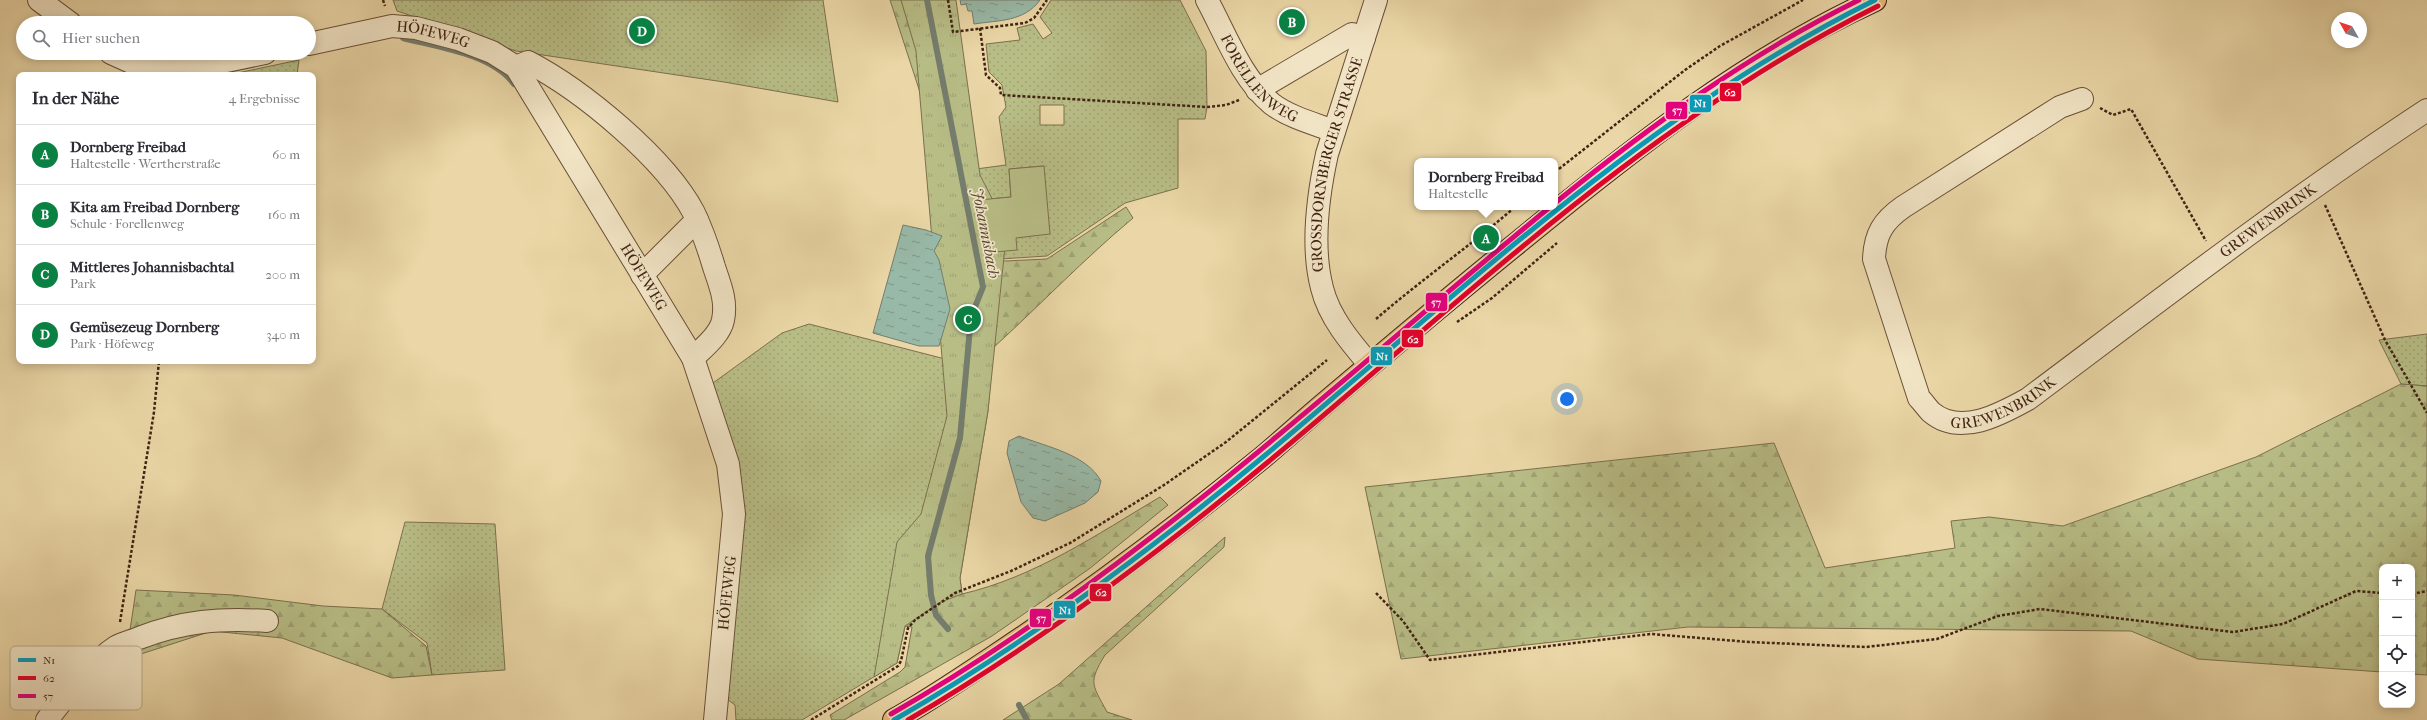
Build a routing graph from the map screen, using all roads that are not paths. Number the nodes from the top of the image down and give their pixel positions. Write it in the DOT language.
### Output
graph roads {
  1 [pos="39,0"];
  2 [pos="1207,0"];
  3 [pos="1376,0"];
  4 [pos="1875,0"];
  5 [pos="61,16"];
  6 [pos="1364,38"];
  7 [pos="316,42"];
  8 [pos="126,60"];
  9 [pos="232,60"];
  10 [pos="516,66"];
  11 [pos="1257,90"];
  12 [pos="2082,99"];
  13 [pos="2427,110"];
  14 [pos="1334,131"];
  15 [pos="1558,209"];
  16 [pos="1557,210"];
  17 [pos="697,220"];
  18 [pos="642,275"];
  19 [pos="693,358"];
  20 [pos="1370,365"];
  21 [pos="267,621"];
  22 [pos="117,646"];
  23 [pos="55,710"];
  24 [pos="47,720"];
  25 [pos="716,720"];
  26 [pos="894,720"];
  1 -- 5 [label="street"];
  2 -- 11 [label="street, FORELLENWEG"];
  3 -- 6 [label="street, GROSSDORNBERGER STRASSE"];
  4 -- 15 [label="main road"];
  6 -- 11 [label="street"];
  6 -- 14 [label="street, GROSSDORNBERGER STRASSE"];
  7 -- 10 [label="street, HÖFEWEG"];
  8 -- 9 [label="street"];
  10 -- 17 [label="street"];
  10 -- 18 [label="street, HÖFEWEG"];
  11 -- 14 [label="street, FORELLENWEG"];
  12 -- 13 [label="street, GREWENBRINK"];
  14 -- 20 [label="street, GROSSDORNBERGER STRASSE"];
  16 -- 20 [label="main road"];
  17 -- 18 [label="street"];
  17 -- 19 [label="street"];
  18 -- 19 [label="street, HÖFEWEG"];
  19 -- 25 [label="street, HÖFEWEG"];
  20 -- 26 [label="main road"];
  21 -- 22 [label="street"];
  23 -- 24 [label="street"];
}
